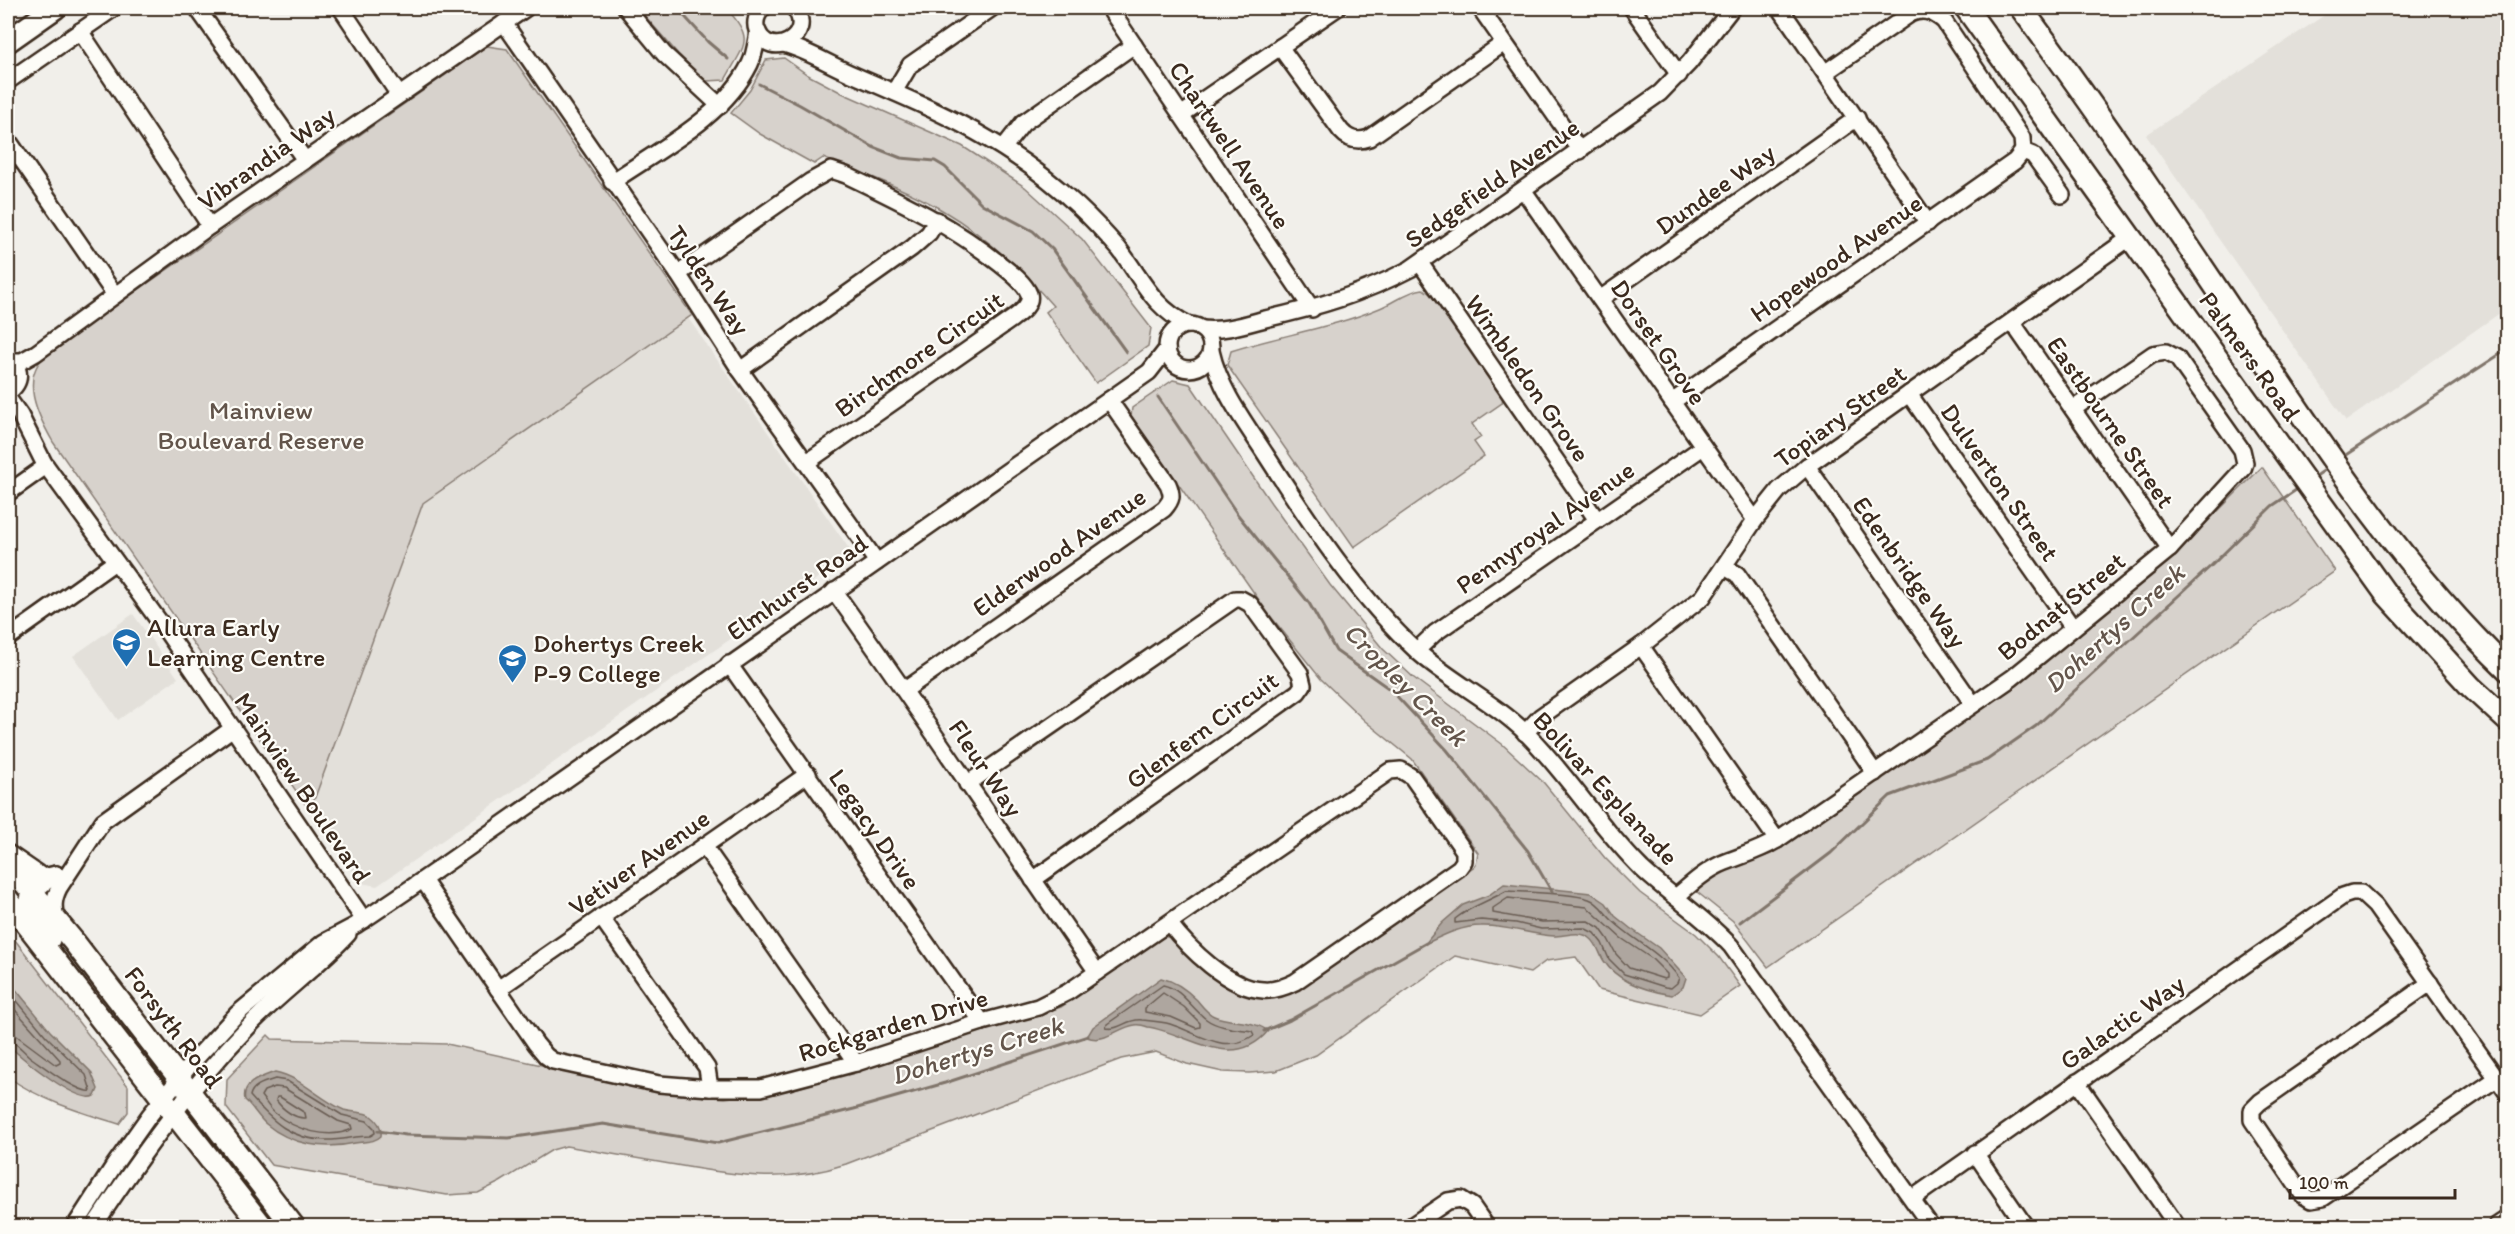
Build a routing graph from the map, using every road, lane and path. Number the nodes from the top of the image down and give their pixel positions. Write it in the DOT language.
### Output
graph roads {
  1 [pos="55,8"];
  2 [pos="114,8"];
  3 [pos="197,8"];
  4 [pos="340,8"];
  5 [pos="526,8"];
  6 [pos="626,8"];
  7 [pos="748,8"];
  8 [pos="992,8"];
  9 [pos="1111,8"];
  10 [pos="1337,8"];
  11 [pos="1480,8"];
  12 [pos="1632,8"];
  13 [pos="1732,8"];
  14 [pos="1780,8"];
  15 [pos="1966,8"];
  16 [pos="2021,8"];
  17 [pos="799,13"];
  18 [pos="759,21"];
  19 [pos="504,23"];
  20 [pos="80,31"];
  21 [pos="8,41"];
  22 [pos="1504,43"];
  23 [pos="780,44"];
  24 [pos="1134,45"];
  25 [pos="1280,47"];
  26 [pos="824,60"];
  27 [pos="752,61"];
  28 [pos="1826,72"];
  29 [pos="1678,75"];
  30 [pos="8,81"];
  31 [pos="894,92"];
  32 [pos="399,95"];
  33 [pos="720,106"];
  34 [pos="1181,115"];
  35 [pos="1857,118"];
  36 [pos="8,140"];
  37 [pos="1004,147"];
  38 [pos="1580,151"];
  39 [pos="2023,151"];
  40 [pos="305,160"];
  41 [pos="612,182"];
  42 [pos="1524,191"];
  43 [pos="2062,195"];
  44 [pos="937,220"];
  45 [pos="1928,223"];
  46 [pos="210,226"];
  47 [pos="2131,237"];
  48 [pos="1420,263"];
  49 [pos="678,274"];
  50 [pos="115,295"];
  51 [pos="1600,299"];
  52 [pos="1161,308"];
  53 [pos="1312,309"];
  54 [pos="2012,322"];
  55 [pos="1195,327"];
  56 [pos="1235,328"];
  57 [pos="1168,345"];
  58 [pos="1211,350"];
  59 [pos="36,353"];
  60 [pos="10,360"];
  61 [pos="1183,368"];
  62 [pos="740,370"];
  63 [pos="1149,372"];
  64 [pos="15,383"];
  65 [pos="1909,394"];
  66 [pos="8,398"];
  67 [pos="1229,399"];
  68 [pos="1109,400"];
  69 [pos="1672,402"];
  70 [pos="2073,409"];
  71 [pos="21,415"];
  72 [pos="1703,447"];
  73 [pos="807,462"];
  74 [pos="46,466"];
  75 [pos="1807,466"];
  76 [pos="8,493"];
  77 [pos="1597,520"];
  78 [pos="1755,520"];
  79 [pos="2170,549"];
  80 [pos="116,562"];
  81 [pos="877,562"];
  82 [pos="1725,567"];
  83 [pos="834,591"];
  84 [pos="2073,628"];
  85 [pos="2472,634"];
  86 [pos="8,638"];
  87 [pos="1641,646"];
  88 [pos="1417,650"];
  89 [pos="2508,655"];
  90 [pos="729,664"];
  91 [pos="2508,669"];
  92 [pos="905,690"];
  93 [pos="1973,704"];
  94 [pos="2508,721"];
  95 [pos="233,728"];
  96 [pos="1525,733"];
  97 [pos="1875,773"];
  98 [pos="808,774"];
  99 [pos="967,784"];
  100 [pos="1777,840"];
  101 [pos="704,846"];
  102 [pos="8,853"];
  103 [pos="76,861"];
  104 [pos="8,863"];
  105 [pos="56,874"];
  106 [pos="423,880"];
  107 [pos="1033,880"];
  108 [pos="33,892"];
  109 [pos="1676,897"];
  110 [pos="8,900"];
  111 [pos="601,917"];
  112 [pos="57,921"];
  113 [pos="1169,922"];
  114 [pos="360,923"];
  115 [pos="1097,972"];
  116 [pos="2430,983"];
  117 [pos="498,989"];
  118 [pos="90,1005"];
  119 [pos="982,1022"];
  120 [pos="856,1063"];
  121 [pos="2496,1078"];
  122 [pos="2077,1082"];
  123 [pos="185,1086"];
  124 [pos="710,1088"];
  125 [pos="2508,1094"];
  126 [pos="169,1106"];
  127 [pos="1976,1153"];
  128 [pos="1913,1198"];
  129 [pos="2508,1218"];
  130 [pos="75,1227"];
  131 [pos="94,1227"];
  132 [pos="261,1227"];
  133 [pos="293,1227"];
  134 [pos="1411,1227"];
  135 [pos="1486,1227"];
  136 [pos="1931,1227"];
  137 [pos="2025,1227"];
  138 [pos="2177,1227"];
  139 [pos="2496,1227"];
  1 -- 21 [label="highway"];
  2 -- 20 [label="street"];
  3 -- 40 [label="street"];
  4 -- 32 [label="street"];
  5 -- 19 [label="street, Vibrandia Way"];
  6 -- 33 [label="street"];
  7 -- 18 [label="street"];
  8 -- 31 [label="street"];
  9 -- 24 [label="street, Chartwell Avenue"];
  10 -- 25 [label="street"];
  11 -- 22 [label="street"];
  12 -- 29 [label="street"];
  13 -- 29 [label="street, Sedgefield Avenue"];
  14 -- 28 [label="street"];
  15 -- 47 [label="highway, Palmers Road"];
  16 -- 85 [label="highway, Palmers Road"];
  17 -- 23 [label="street"];
  17 -- 26 [label="street"];
  18 -- 23 [label="street"];
  18 -- 27 [label="street"];
  19 -- 32 [label="street, Vibrandia Way"];
  19 -- 41 [label="street, Tylden Way"];
  20 -- 30 [label="street"];
  20 -- 46 [label="street"];
  22 -- 25 [label="street"];
  22 -- 38 [label="street"];
  23 -- 26 [label="street"];
  23 -- 27 [label="street"];
  24 -- 34 [label="street, Chartwell Avenue"];
  24 -- 37 [label="street"];
  25 -- 34 [label="street"];
  26 -- 31 [label="street"];
  27 -- 33 [label="street"];
  28 -- 35 [label="street"];
  28 -- 39 [label="street"];
  29 -- 38 [label="street, Sedgefield Avenue"];
  31 -- 37 [label="street"];
  32 -- 40 [label="street, Vibrandia Way"];
  33 -- 41 [label="street"];
  34 -- 53 [label="street, Chartwell Avenue"];
  35 -- 45 [label="street"];
  35 -- 51 [label="street, Dundee Way"];
  36 -- 50 [label="street"];
  37 -- 52 [label="street"];
  38 -- 42 [label="street, Sedgefield Avenue"];
  39 -- 43 [label="street"];
  39 -- 45 [label="street, Hopewood Avenue"];
  40 -- 46 [label="street, Vibrandia Way"];
  41 -- 49 [label="street, Tylden Way"];
  42 -- 48 [label="street, Sedgefield Avenue"];
  42 -- 51 [label="street, Dorset Grove"];
  44 -- 49 [label="street, Birchmore Circuit"];
  44 -- 62 [label="street"];
  44 -- 73 [label="street, Birchmore Circuit"];
  45 -- 69 [label="street, Hopewood Avenue"];
  46 -- 50 [label="street, Vibrandia Way"];
  47 -- 54 [label="street, Topiary Street"];
  47 -- 94 [label="highway, Palmers Road"];
  48 -- 53 [label="street, Sedgefield Avenue"];
  48 -- 77 [label="street, Wimbledon Grove"];
  49 -- 62 [label="street, Tylden Way"];
  50 -- 59 [label="street, Vibrandia Way"];
  51 -- 69 [label="street, Dorset Grove"];
  52 -- 55 [label="street"];
  52 -- 57 [label="street"];
  53 -- 56 [label="street, Sedgefield Avenue"];
  54 -- 65 [label="street, Topiary Street"];
  54 -- 70 [label="street, Eastbourne Street"];
  55 -- 56 [label="street, Sedgefield Avenue"];
  55 -- 57 [label="street"];
  55 -- 58 [label="street"];
  56 -- 58 [label="street, Sedgefield Avenue"];
  57 -- 61 [label="street"];
  57 -- 63 [label="street, Elmhurst Road"];
  58 -- 61 [label="street"];
  58 -- 67 [label="street, Bolivar Esplanade"];
  59 -- 60 [label="street, Vibrandia Way"];
  59 -- 64 [label="street, Vibrandia Way"];
  60 -- 64 [label="street, Mainview Boulevard"];
  61 -- 63 [label="street, Elmhurst Road"];
  61 -- 67 [label="street, Bolivar Esplanade"];
  62 -- 73 [label="street, Tylden Way"];
  63 -- 68 [label="street, Elmhurst Road"];
  64 -- 71 [label="street, Mainview Boulevard"];
  65 -- 75 [label="street, Topiary Street"];
  65 -- 84 [label="street, Dulverton Street"];
  66 -- 71 [label="street, Mainview Boulevard"];
  67 -- 88 [label="street, Bolivar Esplanade"];
  68 -- 81 [label="street, Elmhurst Road"];
  68 -- 92 [label="street, Elderwood Avenue"];
  69 -- 72 [label="street, Dorset Grove"];
  70 -- 79 [label="street, Eastbourne Street"];
  70 -- 79 [label="street, Bodnat Street"];
  71 -- 74 [label="street, Mainview Boulevard"];
  72 -- 77 [label="street, Pennyroyal Avenue"];
  72 -- 78 [label="street, Dorset Grove"];
  73 -- 81 [label="street, Tylden Way"];
  74 -- 76 [label="street"];
  74 -- 80 [label="street, Mainview Boulevard"];
  75 -- 78 [label="street, Topiary Street"];
  75 -- 93 [label="street, Edenbridge Way"];
  77 -- 88 [label="street, Pennyroyal Avenue"];
  78 -- 82 [label="street, Topiary Street"];
  79 -- 84 [label="street, Bodnat Street"];
  80 -- 86 [label="street"];
  80 -- 95 [label="street, Mainview Boulevard"];
  81 -- 83 [label="street, Elmhurst Road"];
  82 -- 87 [label="street, Topiary Street"];
  82 -- 97 [label="street"];
  83 -- 90 [label="street, Elmhurst Road"];
  83 -- 92 [label="street, Fleur Way"];
  84 -- 93 [label="street, Bodnat Street"];
  85 -- 89 [label="highway"];
  85 -- 91 [label="highway, Palmers Road"];
  87 -- 96 [label="street, Topiary Street"];
  87 -- 100 [label="street"];
  88 -- 96 [label="street, Bolivar Esplanade"];
  90 -- 98 [label="street, Legacy Drive"];
  90 -- 106 [label="street, Elmhurst Road"];
  92 -- 99 [label="street, Fleur Way"];
  93 -- 97 [label="street, Bodnat Street"];
  95 -- 103 [label="street"];
  95 -- 114 [label="street, Mainview Boulevard"];
  96 -- 109 [label="street, Bolivar Esplanade"];
  97 -- 100 [label="street, Bodnat Street"];
  98 -- 101 [label="street, Vetiver Avenue"];
  98 -- 119 [label="street, Legacy Drive"];
  99 -- 107 [label="street, Fleur Way"];
  99 -- 107 [label="street, Glenfern Circuit"];
  100 -- 109 [label="street, Bodnat Street"];
  101 -- 111 [label="street, Vetiver Avenue"];
  101 -- 120 [label="street"];
  102 -- 105 [label="street"];
  103 -- 105 [label="street"];
  103 -- 112 [label="street"];
  104 -- 108 [label="highway, Forsyth Road"];
  105 -- 108 [label="street"];
  106 -- 114 [label="street, Elmhurst Road"];
  106 -- 117 [label="street, Rockgarden Drive"];
  107 -- 115 [label="street, Fleur Way"];
  108 -- 112 [label="highway, Forsyth Road"];
  108 -- 118 [label="street"];
  109 -- 128 [label="street, Bolivar Esplanade"];
  110 -- 118 [label="highway, Forsyth Road"];
  111 -- 117 [label="street, Vetiver Avenue"];
  111 -- 124 [label="street"];
  112 -- 123 [label="highway, Forsyth Road"];
  113 -- 113 [label="street, Rockgarden Drive"];
  113 -- 115 [label="street, Rockgarden Drive"];
  114 -- 123 [label="street, Elmhurst Road"];
  115 -- 119 [label="street, Rockgarden Drive"];
  116 -- 121 [label="street"];
  116 -- 121 [label="street"];
  116 -- 122 [label="street, Galactic Way"];
  117 -- 124 [label="street, Rockgarden Drive"];
  118 -- 126 [label="highway, Forsyth Road"];
  119 -- 120 [label="street, Rockgarden Drive"];
  120 -- 124 [label="street, Rockgarden Drive"];
  121 -- 125 [label="street"];
  122 -- 127 [label="street, Galactic Way"];
  122 -- 138 [label="street"];
  123 -- 126 [label="street, Elmhurst Road"];
  123 -- 133 [label="highway, Forsyth Road"];
  126 -- 130 [label="street, Elmhurst Road"];
  126 -- 131 [label="street, Elmhurst Road"];
  126 -- 132 [label="highway, Forsyth Road"];
  127 -- 128 [label="street, Galactic Way"];
  127 -- 137 [label="street"];
  128 -- 136 [label="street, Bolivar Esplanade"];
  129 -- 139 [label="street"];
  134 -- 135 [label="street"];
}
